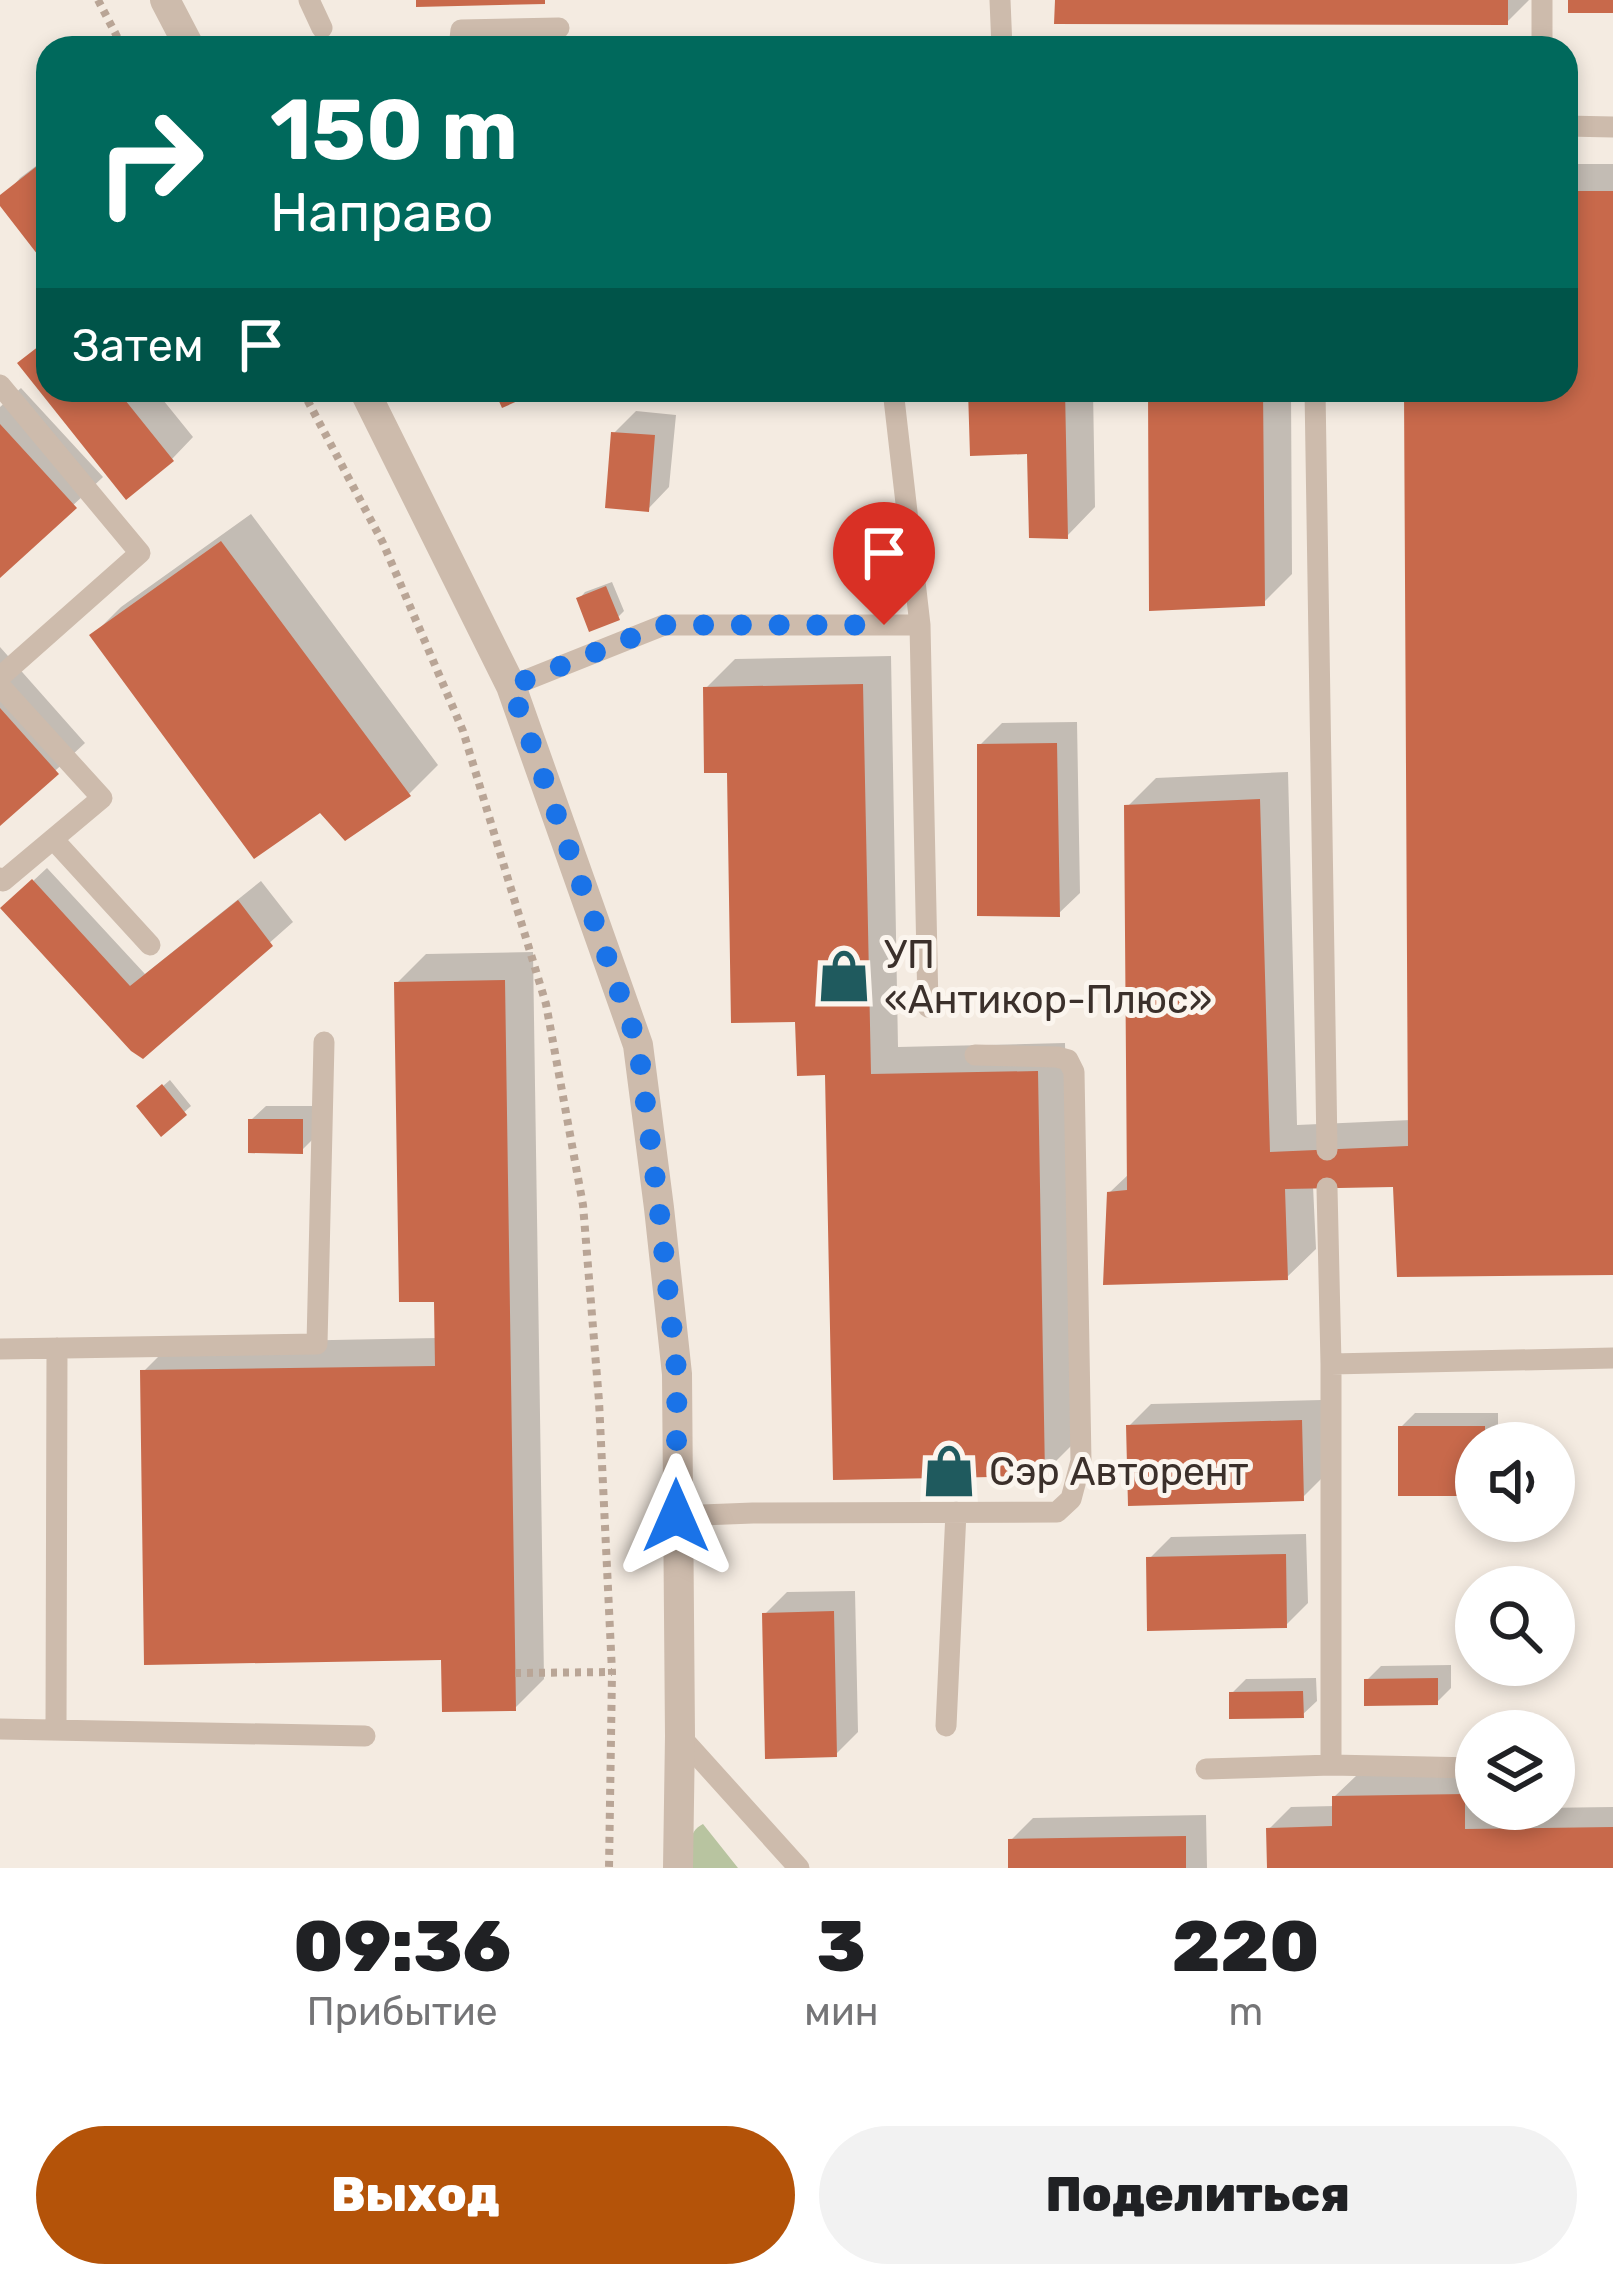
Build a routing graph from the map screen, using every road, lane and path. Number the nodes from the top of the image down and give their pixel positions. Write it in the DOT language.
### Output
graph roads {
  1 [pos="98,0"];
  2 [pos="165,0"];
  3 [pos="309,0"];
  4 [pos="1000,0"];
  5 [pos="1542,0"];
  6 [pos="322,28"];
  7 [pos="559,28"];
  8 [pos="117,36"];
  9 [pos="184,36"];
  10 [pos="460,36"];
  11 [pos="1002,36"];
  12 [pos="1542,36"];
  13 [pos="1578,127"];
  14 [pos="1613,127"];
  15 [pos="0,385"];
  16 [pos="308,402"];
  17 [pos="370,402"];
  18 [pos="894,402"];
  19 [pos="1315,402"];
  20 [pos="920,625"];
  21 [pos="0,682"];
  22 [pos="511,686"];
  23 [pos="53,839"];
  24 [pos="0,878"];
  25 [pos="150,945"];
  26 [pos="928,1007"];
  27 [pos="324,1042"];
  28 [pos="975,1055"];
  29 [pos="1327,1150"];
  30 [pos="1328,1188"];
  31 [pos="57,1348"];
  32 [pos="0,1349"];
  33 [pos="1613,1358"];
  34 [pos="1330,1364"];
  35 [pos="956,1512"];
  36 [pos="676,1516"];
  37 [pos="611,1672"];
  38 [pos="515,1673"];
  39 [pos="946,1726"];
  40 [pos="0,1729"];
  41 [pos="56,1730"];
  42 [pos="365,1736"];
  43 [pos="680,1736"];
  44 [pos="1330,1765"];
  45 [pos="1455,1768"];
  46 [pos="1206,1769"];
  47 [pos="609,1868"];
  48 [pos="678,1868"];
  49 [pos="800,1868"];
  1 -- 8 [label="path"];
  2 -- 9 [label="street"];
  3 -- 6 [label="lane"];
  4 -- 11 [label="lane"];
  5 -- 12 [label="lane"];
  7 -- 10 [label="lane"];
  13 -- 14 [label="lane"];
  15 -- 21 [label="lane"];
  16 -- 37 [label="path"];
  17 -- 22 [label="street"];
  18 -- 20 [label="lane"];
  19 -- 29 [label="lane"];
  20 -- 22 [label="lane"];
  20 -- 26 [label="lane"];
  21 -- 23 [label="lane"];
  22 -- 36 [label="street"];
  23 -- 24 [label="lane"];
  23 -- 25 [label="lane"];
  27 -- 31 [label="lane"];
  28 -- 35 [label="lane"];
  30 -- 34 [label="lane"];
  31 -- 32 [label="lane"];
  31 -- 41 [label="lane"];
  33 -- 34 [label="lane"];
  34 -- 44 [label="lane"];
  35 -- 36 [label="lane"];
  35 -- 39 [label="lane"];
  36 -- 43 [label="street"];
  37 -- 38 [label="path"];
  37 -- 47 [label="path"];
  40 -- 41 [label="lane"];
  41 -- 42 [label="lane"];
  43 -- 48 [label="street"];
  43 -- 49 [label="lane"];
  44 -- 45 [label="lane"];
  44 -- 46 [label="lane"];
}
